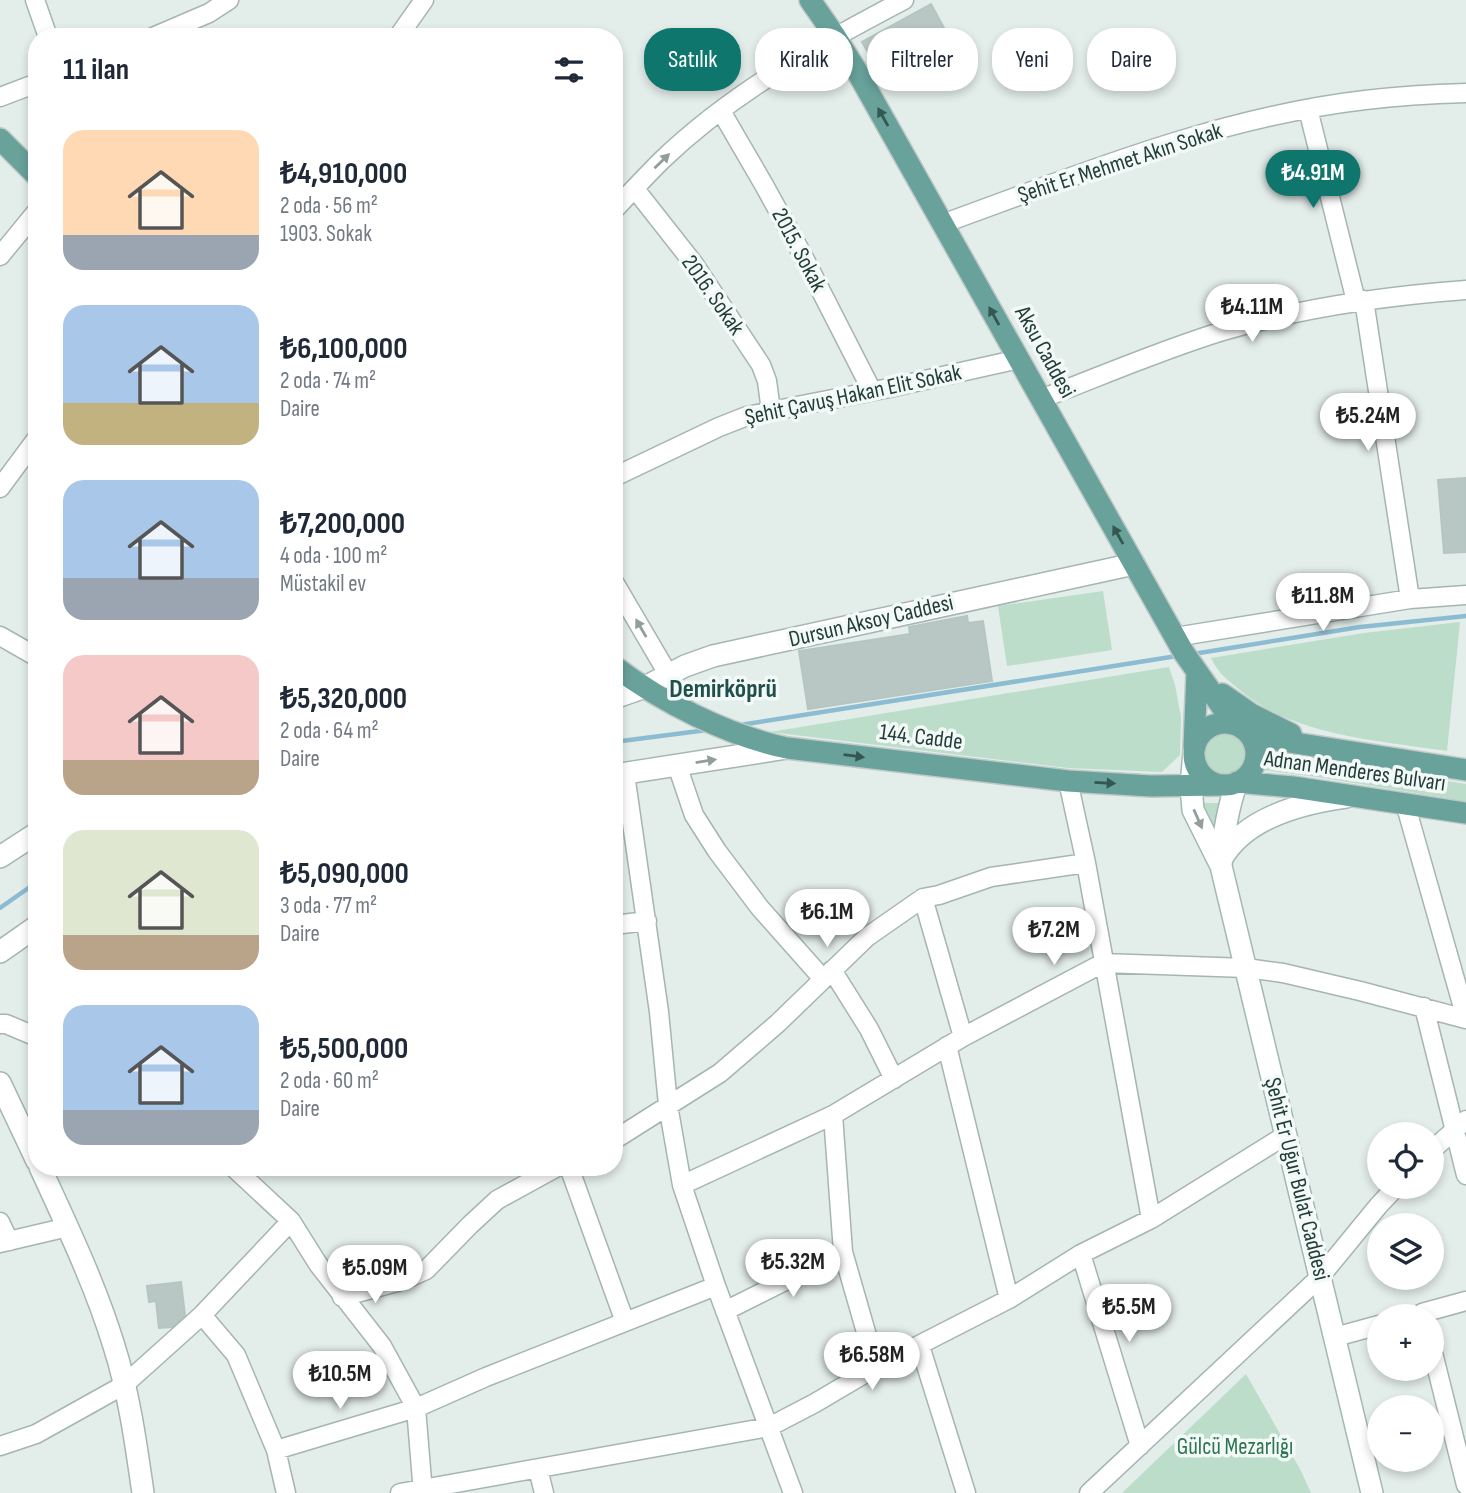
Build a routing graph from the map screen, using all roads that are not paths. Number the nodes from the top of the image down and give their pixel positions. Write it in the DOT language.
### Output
graph roads {
  1 [pos="34,0"];
  2 [pos="229,0"];
  3 [pos="424,0"];
  4 [pos="810,0"];
  5 [pos="904,0"];
  6 [pos="45,28"];
  7 [pos="176,28"];
  8 [pos="404,28"];
  9 [pos="829,28"];
  10 [pos="850,28"];
  11 [pos="853,68"];
  12 [pos="28,86"];
  13 [pos="755,87"];
  14 [pos="1466,93"];
  15 [pos="0,97"];
  16 [pos="1308,109"];
  17 [pos="721,111"];
  18 [pos="0,139"];
  19 [pos="28,167"];
  20 [pos="635,188"];
  21 [pos="623,201"];
  22 [pos="28,222"];
  23 [pos="942,224"];
  24 [pos="0,256"];
  25 [pos="1466,290"];
  26 [pos="1360,301"];
  27 [pos="1019,359"];
  28 [pos="872,391"];
  29 [pos="1041,400"];
  30 [pos="771,411"];
  31 [pos="28,450"];
  32 [pos="623,473"];
  33 [pos="0,488"];
  34 [pos="1134,564"];
  35 [pos="1466,595"];
  36 [pos="623,597"];
  37 [pos="1410,599"];
  38 [pos="0,636"];
  39 [pos="1175,638"];
  40 [pos="28,652"];
  41 [pos="623,672"];
  42 [pos="1197,672"];
  43 [pos="668,674"];
  44 [pos="645,687"];
  45 [pos="623,695"];
  46 [pos="1244,730"];
  47 [pos="787,748"];
  48 [pos="1329,748"];
  49 [pos="1194,752"];
  50 [pos="677,765"];
  51 [pos="1466,770"];
  52 [pos="623,774"];
  53 [pos="1068,781"];
  54 [pos="1230,784"];
  55 [pos="1191,786"];
  56 [pos="623,791"];
  57 [pos="1363,797"];
  58 [pos="1405,803"];
  59 [pos="1466,813"];
  60 [pos="28,839"];
  61 [pos="0,857"];
  62 [pos="1086,863"];
  63 [pos="1221,863"];
  64 [pos="923,898"];
  65 [pos="647,921"];
  66 [pos="623,924"];
  67 [pos="28,932"];
  68 [pos="0,952"];
  69 [pos="1103,962"];
  70 [pos="1246,968"];
  71 [pos="827,975"];
  72 [pos="1424,1007"];
  73 [pos="1466,1018"];
  74 [pos="0,1024"];
  75 [pos="28,1033"];
  76 [pos="955,1041"];
  77 [pos="894,1079"];
  78 [pos="2,1094"];
  79 [pos="668,1105"];
  80 [pos="833,1115"];
  81 [pos="1460,1125"];
  82 [pos="623,1134"];
  83 [pos="1286,1135"];
  84 [pos="1444,1139"];
  85 [pos="28,1144"];
  86 [pos="1466,1175"];
  87 [pos="44,1176"];
  88 [pos="243,1176"];
  89 [pos="522,1176"];
  90 [pos="540,1176"];
  91 [pos="572,1176"];
  92 [pos="524,1185"];
  93 [pos="682,1185"];
  94 [pos="1385,1199"];
  95 [pos="1151,1219"];
  96 [pos="291,1221"];
  97 [pos="0,1222"];
  98 [pos="68,1227"];
  99 [pos="4,1242"];
  100 [pos="843,1252"];
  101 [pos="1081,1254"];
  102 [pos="1320,1277"];
  103 [pos="716,1286"];
  104 [pos="342,1297"];
  105 [pos="1009,1299"];
  106 [pos="1466,1301"];
  107 [pos="1444,1308"];
  108 [pos="725,1311"];
  109 [pos="202,1315"];
  110 [pos="625,1322"];
  111 [pos="1367,1328"];
  112 [pos="1335,1337"];
  113 [pos="920,1346"];
  114 [pos="876,1367"];
  115 [pos="1440,1381"];
  116 [pos="124,1385"];
  117 [pos="416,1408"];
  118 [pos="769,1427"];
  119 [pos="0,1446"];
  120 [pos="1140,1446"];
  121 [pos="276,1450"];
  122 [pos="538,1469"];
  123 [pos="1466,1485"];
  124 [pos="423,1491"];
  125 [pos="143,1493"];
  126 [pos="286,1493"];
  127 [pos="400,1493"];
  128 [pos="544,1493"];
  129 [pos="793,1493"];
  130 [pos="966,1493"];
  131 [pos="1089,1493"];
  132 [pos="1373,1493"];
  1 -- 6 [label="street"];
  2 -- 7 [label="street"];
  3 -- 8 [label="street"];
  4 -- 9 [label="main road, Aksu Caddesi"];
  5 -- 10 [label="street"];
  23 -- 11 [label="main road, Aksu Caddesi, one-way"];
  12 -- 15 [label="street"];
  13 -- 17 [label="street"];
  14 -- 16 [label="street, Şehit Er Mehmet Akın Sokak"];
  16 -- 23 [label="street, Şehit Er Mehmet Akın Sokak"];
  16 -- 26 [label="street"];
  20 -- 17 [label="street, one-way"];
  17 -- 28 [label="street, 2015. Sokak"];
  18 -- 19 [label="main road"];
  20 -- 21 [label="street"];
  20 -- 30 [label="street, 2016. Sokak"];
  22 -- 24 [label="street"];
  27 -- 23 [label="main road, Aksu Caddesi, one-way"];
  25 -- 26 [label="street"];
  26 -- 29 [label="street"];
  26 -- 37 [label="street"];
  27 -- 28 [label="street, Şehit Çavuş Hakan Elit Sokak"];
  27 -- 29 [label="main road, Aksu Caddesi"];
  28 -- 30 [label="street, Şehit Çavuş Hakan Elit Sokak"];
  34 -- 29 [label="main road, Aksu Caddesi, one-way"];
  30 -- 32 [label="street, Şehit Çavuş Hakan Elit Sokak"];
  31 -- 33 [label="street"];
  34 -- 39 [label="main road, Aksu Caddesi"];
  34 -- 43 [label="street, Dursun Aksoy Caddesi"];
  35 -- 37 [label="street"];
  43 -- 36 [label="street, one-way"];
  37 -- 39 [label="street"];
  38 -- 40 [label="street"];
  39 -- 42 [label="main road, Aksu Caddesi"];
  41 -- 44 [label="main road"];
  42 -- 46 [label="main road, Aksu Caddesi"];
  42 -- 48 [label="main road"];
  42 -- 49 [label="main road"];
  43 -- 44 [label="street, Dursun Aksoy Caddesi"];
  44 -- 45 [label="street, Dursun Aksoy Caddesi"];
  44 -- 47 [label="main road"];
  46 -- 48 [label="main road, Adnan Menderes Bulvarı"];
  46 -- 49 [label="main road"];
  46 -- 54 [label="main road"];
  50 -- 47 [label="street, 144. Cadde, one-way"];
  47 -- 53 [label="main road, 144. Cadde, one-way"];
  48 -- 51 [label="main road, Adnan Menderes Bulvarı"];
  49 -- 54 [label="main road"];
  49 -- 55 [label="street, Şehit Er Uğur Bulat Caddesi"];
  50 -- 52 [label="street, 144. Cadde"];
  50 -- 71 [label="street"];
  53 -- 55 [label="main road, 144. Cadde, one-way"];
  53 -- 62 [label="street"];
  54 -- 55 [label="main road, 144. Cadde"];
  54 -- 57 [label="main road, Adnan Menderes Bulvarı"];
  54 -- 63 [label="street, Şehit Er Uğur Bulat Caddesi"];
  55 -- 63 [label="street, Şehit Er Uğur Bulat Caddesi, one-way"];
  56 -- 65 [label="street"];
  57 -- 58 [label="main road, Adnan Menderes Bulvarı"];
  57 -- 63 [label="street"];
  58 -- 59 [label="main road, Adnan Menderes Bulvarı"];
  58 -- 73 [label="street"];
  60 -- 61 [label="street"];
  62 -- 64 [label="street"];
  62 -- 69 [label="street"];
  63 -- 70 [label="street, Şehit Er Uğur Bulat Caddesi"];
  64 -- 71 [label="street"];
  64 -- 76 [label="street"];
  65 -- 66 [label="street"];
  65 -- 79 [label="street"];
  67 -- 68 [label="street"];
  69 -- 70 [label="street"];
  69 -- 76 [label="street"];
  69 -- 95 [label="street"];
  70 -- 72 [label="street"];
  70 -- 83 [label="street, Şehit Er Uğur Bulat Caddesi"];
  71 -- 77 [label="street"];
  71 -- 79 [label="street"];
  72 -- 73 [label="street"];
  72 -- 81 [label="street"];
  74 -- 75 [label="street"];
  76 -- 77 [label="street"];
  76 -- 105 [label="street"];
  77 -- 80 [label="street"];
  78 -- 85 [label="street"];
  79 -- 82 [label="street"];
  79 -- 93 [label="street"];
  80 -- 93 [label="street"];
  80 -- 100 [label="street"];
  81 -- 84 [label="street"];
  81 -- 86 [label="street"];
  83 -- 95 [label="street"];
  83 -- 102 [label="street, Şehit Er Uğur Bulat Caddesi"];
  87 -- 98 [label="street"];
  88 -- 96 [label="street"];
  89 -- 92 [label="street"];
  90 -- 92 [label="street"];
  91 -- 110 [label="street"];
  92 -- 104 [label="street"];
  93 -- 103 [label="street"];
  94 -- 102 [label="street"];
  95 -- 101 [label="street"];
  96 -- 104 [label="street"];
  96 -- 109 [label="street"];
  97 -- 99 [label="street"];
  98 -- 99 [label="street"];
  98 -- 116 [label="street"];
  100 -- 108 [label="street"];
  100 -- 114 [label="street"];
  101 -- 105 [label="street"];
  101 -- 120 [label="street"];
  102 -- 112 [label="street, Şehit Er Uğur Bulat Caddesi"];
  102 -- 120 [label="street"];
  103 -- 108 [label="street"];
  103 -- 110 [label="street"];
  104 -- 117 [label="street"];
  105 -- 113 [label="street"];
  106 -- 107 [label="street"];
  108 -- 118 [label="street"];
  109 -- 116 [label="street"];
  109 -- 121 [label="street"];
  110 -- 117 [label="street"];
  111 -- 112 [label="street"];
  112 -- 132 [label="street, Şehit Er Uğur Bulat Caddesi"];
  113 -- 114 [label="street"];
  113 -- 130 [label="street"];
  114 -- 118 [label="street"];
  115 -- 123 [label="street"];
  116 -- 119 [label="street"];
  116 -- 125 [label="street"];
  117 -- 121 [label="street"];
  117 -- 124 [label="street"];
  118 -- 122 [label="street"];
  118 -- 129 [label="street"];
  120 -- 131 [label="street"];
  121 -- 126 [label="street"];
  122 -- 124 [label="street"];
  122 -- 128 [label="street"];
  124 -- 127 [label="street"];
}
